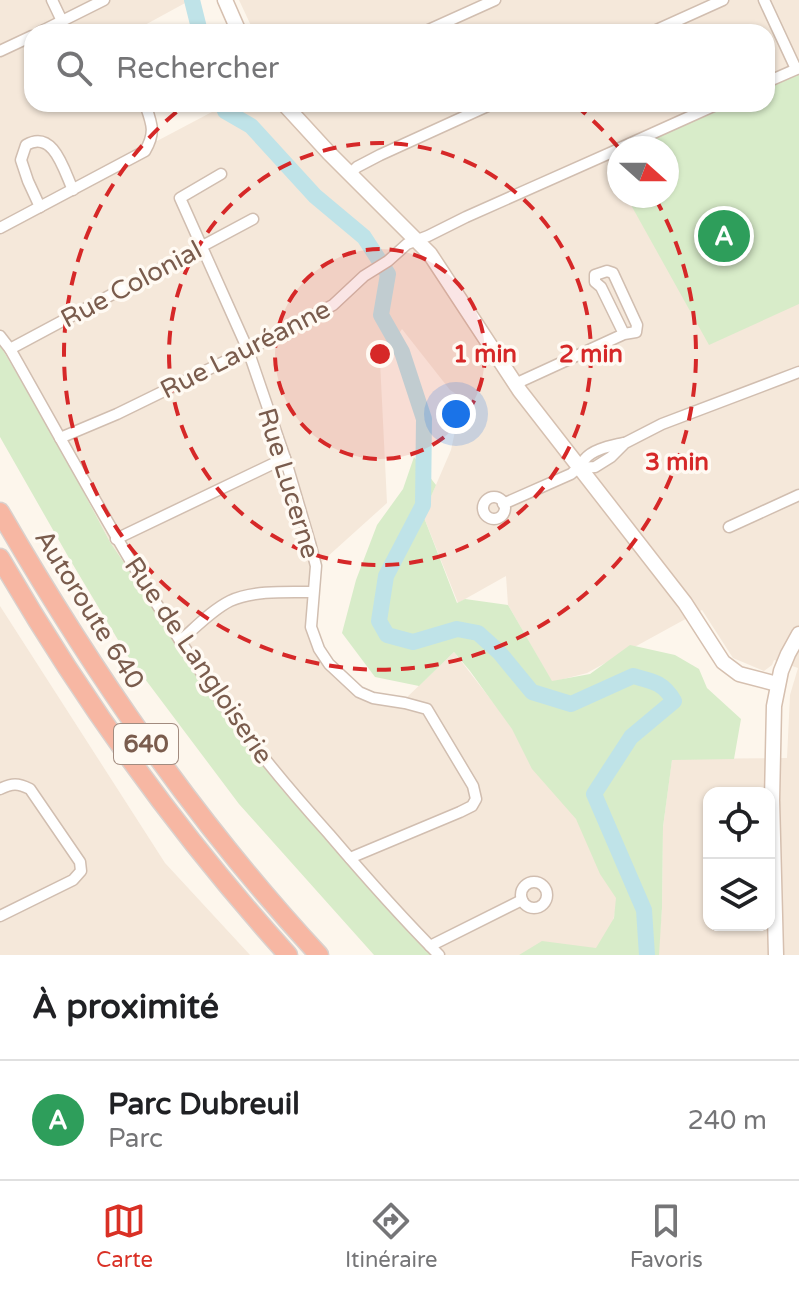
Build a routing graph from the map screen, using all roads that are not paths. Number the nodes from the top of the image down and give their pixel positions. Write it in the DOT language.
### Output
graph roads {
  1 [pos="52,0"];
  2 [pos="225,0"];
  3 [pos="495,0"];
  4 [pos="723,0"];
  5 [pos="764,0"];
  6 [pos="100,1"];
  7 [pos="62,21"];
  8 [pos="56,24"];
  9 [pos="236,24"];
  10 [pos="442,24"];
  11 [pos="670,24"];
  12 [pos="24,40"];
  13 [pos="0,51"];
  14 [pos="798,68"];
  15 [pos="775,78"];
  16 [pos="148,112"];
  17 [pos="292,112"];
  18 [pos="474,112"];
  19 [pos="700,112"];
  20 [pos="647,136"];
  21 [pos="607,154"];
  22 [pos="221,174"];
  23 [pos="350,174"];
  24 [pos="73,190"];
  25 [pos="40,207"];
  26 [pos="253,219"];
  27 [pos="0,228"];
  28 [pos="417,241"];
  29 [pos="202,245"];
  30 [pos="624,334"];
  31 [pos="0,336"];
  32 [pos="10,349"];
  33 [pos="248,350"];
  34 [pos="799,372"];
  35 [pos="515,384"];
  36 [pos="60,438"];
  37 [pos="285,458"];
  38 [pos="580,468"];
  39 [pos="799,495"];
  40 [pos="503,504"];
  41 [pos="0,512"];
  42 [pos="729,527"];
  43 [pos="116,539"];
  44 [pos="0,558"];
  45 [pos="313,592"];
  46 [pos="799,634"];
  47 [pos="180,641"];
  48 [pos="777,684"];
  49 [pos="0,789"];
  50 [pos="350,858"];
  51 [pos="522,900"];
  52 [pos="0,916"];
  53 [pos="430,946"];
  54 [pos="288,955"];
  55 [pos="319,955"];
  56 [pos="439,955"];
  57 [pos="776,955"];
  1 -- 7 [label="street"];
  2 -- 9 [label="street"];
  3 -- 10 [label="street"];
  4 -- 11 [label="street"];
  5 -- 14 [label="street"];
  6 -- 7 [label="street"];
  7 -- 8 [label="street"];
  12 -- 13 [label="street"];
  14 -- 15 [label="street"];
  16 -- 24 [label="street"];
  17 -- 23 [label="street"];
  18 -- 23 [label="street"];
  19 -- 20 [label="street, Rue Lauréanne"];
  21 -- 28 [label="street, Rue Lauréanne"];
  22 -- 29 [label="street, Rue Lucerne"];
  23 -- 28 [label="street"];
  24 -- 25 [label="street"];
  24 -- 25 [label="street"];
  25 -- 27 [label="street"];
  26 -- 29 [label="street, Rue Colonial"];
  28 -- 33 [label="street, Rue Lauréanne"];
  28 -- 35 [label="street"];
  29 -- 32 [label="street, Rue Colonial"];
  29 -- 33 [label="street, Rue Lucerne"];
  30 -- 30 [label="street"];
  30 -- 35 [label="street"];
  31 -- 32 [label="street, Rue de Langloiserie"];
  32 -- 36 [label="street, Rue de Langloiserie"];
  33 -- 36 [label="street, Rue Lauréanne"];
  33 -- 37 [label="street, Rue Lucerne"];
  34 -- 38 [label="street"];
  35 -- 38 [label="street"];
  36 -- 43 [label="street, Rue de Langloiserie"];
  37 -- 43 [label="street"];
  37 -- 45 [label="street, Rue Lucerne"];
  38 -- 40 [label="street"];
  38 -- 48 [label="street"];
  39 -- 42 [label="street"];
  41 -- 55 [label="highway, Autoroute 640 / 640"];
  43 -- 47 [label="street, Rue de Langloiserie"];
  44 -- 54 [label="highway, Autoroute 640 / 640"];
  45 -- 47 [label="street"];
  45 -- 50 [label="street, Rue Lucerne"];
  46 -- 48 [label="street"];
  47 -- 50 [label="street, Rue de Langloiserie"];
  48 -- 57 [label="street"];
  49 -- 52 [label="street"];
  50 -- 53 [label="street, Rue de Langloiserie"];
  51 -- 53 [label="street"];
  53 -- 56 [label="street, Rue de Langloiserie"];
}
